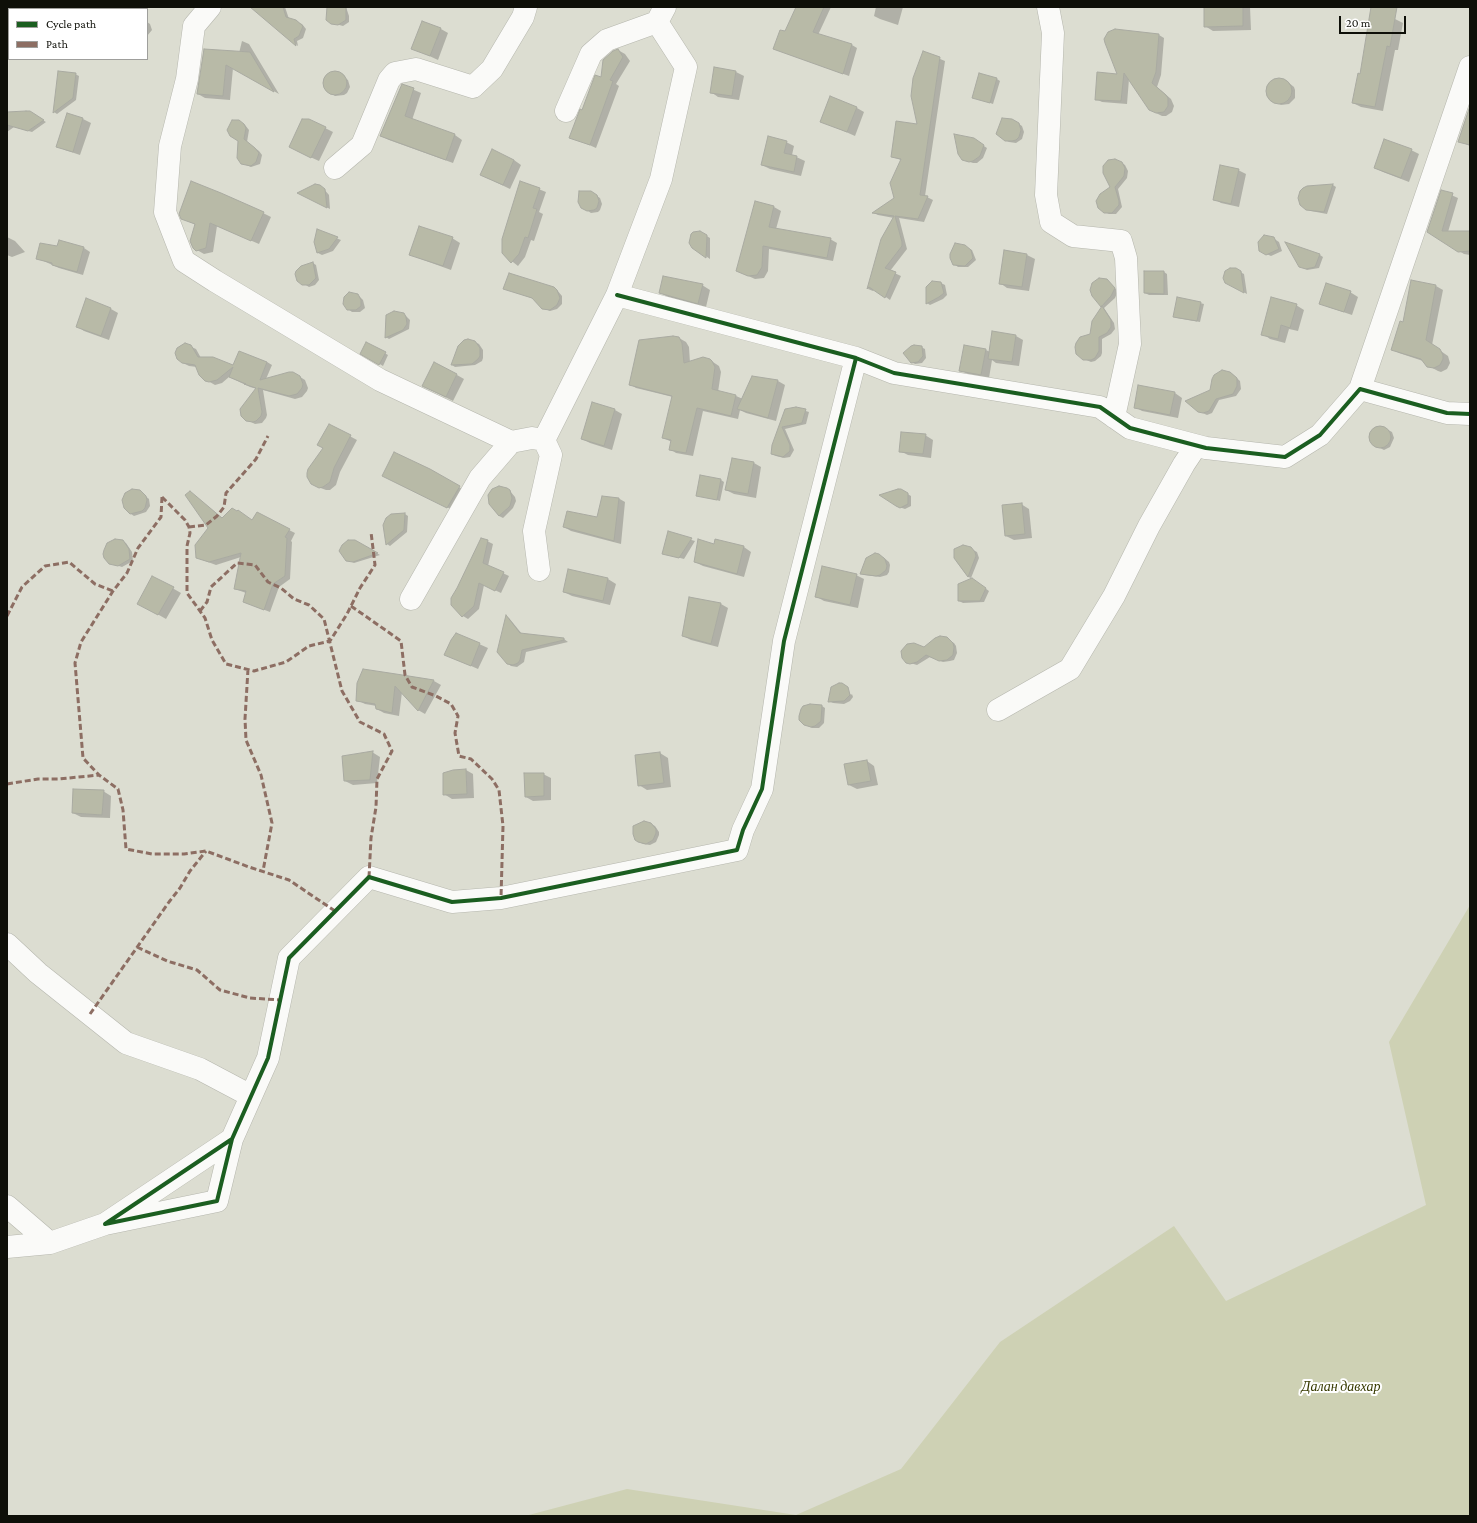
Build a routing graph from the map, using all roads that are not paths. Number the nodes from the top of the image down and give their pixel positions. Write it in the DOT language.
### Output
graph roads {
  1 [pos="210,7"];
  2 [pos="526,7"];
  3 [pos="1048,7"];
  4 [pos="661,15"];
  5 [pos="1470,67"];
  6 [pos="566,111"];
  7 [pos="335,168"];
  8 [pos="617,295"];
  9 [pos="856,358"];
  10 [pos="1360,390"];
  11 [pos="1470,414"];
  12 [pos="1114,417"];
  13 [pos="544,440"];
  14 [pos="511,442"];
  15 [pos="1196,446"];
  16 [pos="538,570"];
  17 [pos="411,599"];
  18 [pos="998,710"];
  19 [pos="7,944"];
  20 [pos="251,1096"];
  21 [pos="232,1139"];
  22 [pos="7,1206"];
  23 [pos="105,1224"];
  24 [pos="50,1243"];
  25 [pos="7,1247"];
  1 -- 14 [label="street"];
  2 -- 7 [label="street"];
  3 -- 12 [label="street"];
  4 -- 6 [label="street"];
  4 -- 8 [label="street"];
  5 -- 10 [label="street"];
  8 -- 9 [label="street"];
  8 -- 13 [label="street"];
  9 -- 12 [label="street"];
  9 -- 20 [label="street"];
  10 -- 11 [label="street"];
  10 -- 15 [label="street"];
  12 -- 15 [label="street"];
  13 -- 14 [label="street"];
  13 -- 16 [label="street"];
  14 -- 17 [label="street"];
  15 -- 18 [label="street"];
  19 -- 20 [label="street"];
  20 -- 21 [label="street"];
  21 -- 23 [label="street"];
  21 -- 23 [label="street"];
  22 -- 24 [label="street"];
  23 -- 24 [label="street"];
  24 -- 25 [label="street"];
}
